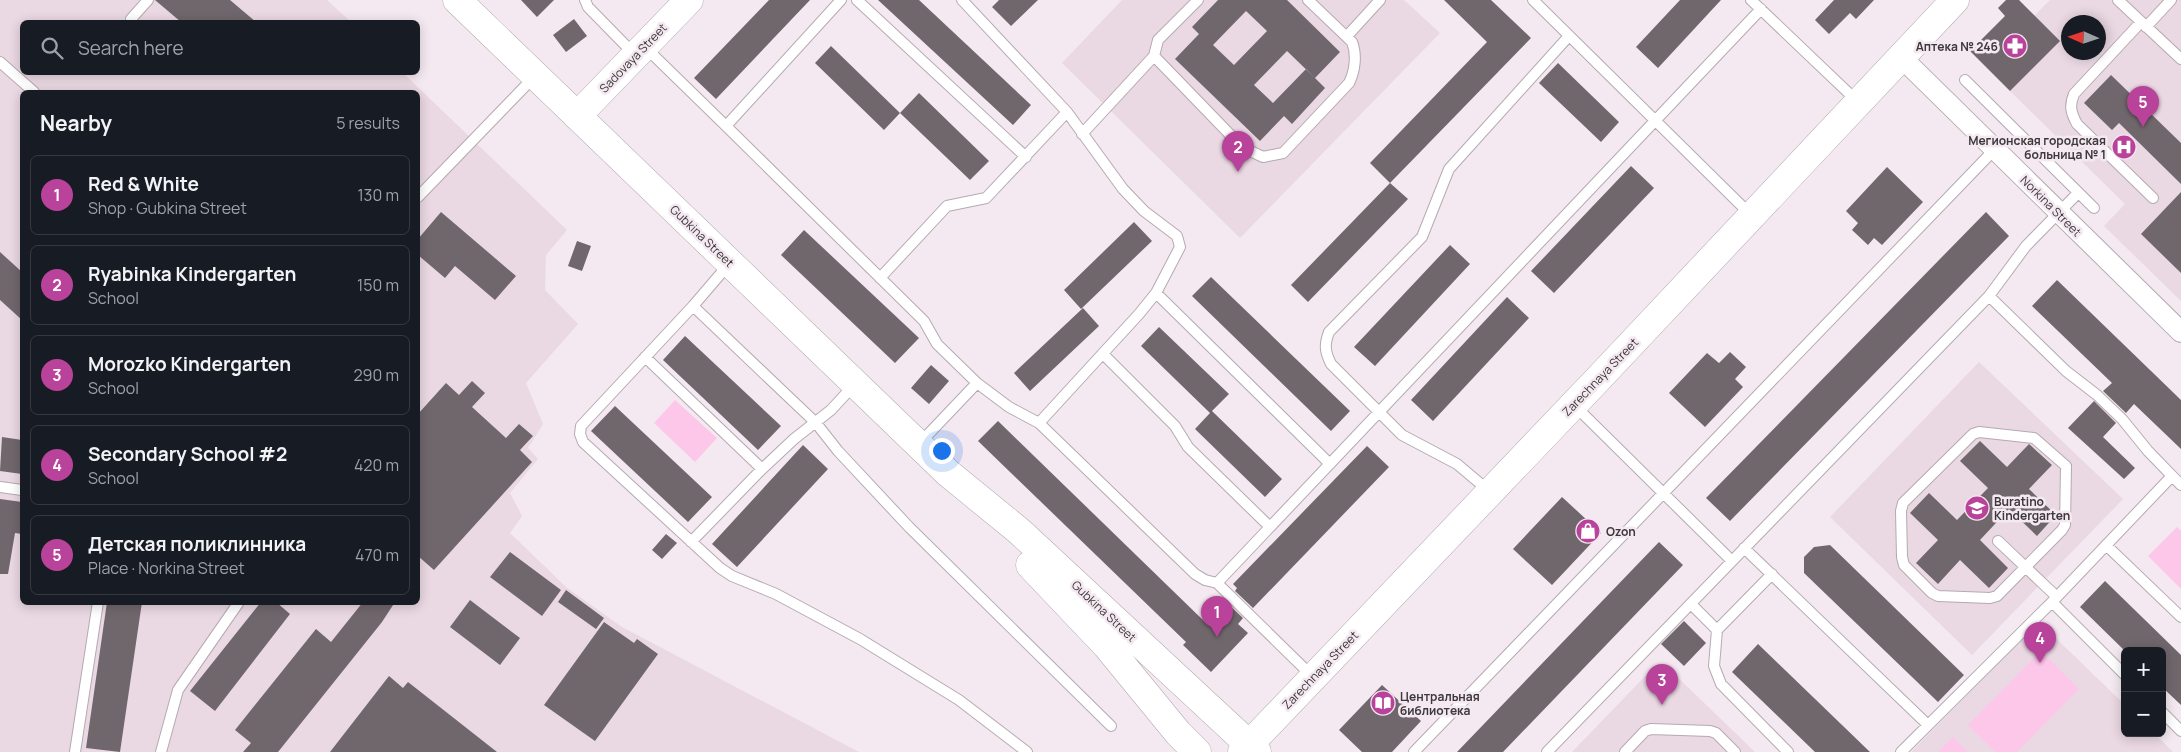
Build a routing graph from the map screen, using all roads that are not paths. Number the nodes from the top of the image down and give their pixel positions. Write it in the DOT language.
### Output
graph roads {
  1 [pos="148,0"];
  2 [pos="456,0"];
  3 [pos="585,0"];
  4 [pos="689,0"];
  5 [pos="841,0"];
  6 [pos="857,0"];
  7 [pos="1198,0"];
  8 [pos="1308,0"];
  9 [pos="1380,0"];
  10 [pos="1533,0"];
  11 [pos="1751,0"];
  12 [pos="1955,0"];
  13 [pos="2118,0"];
  14 [pos="2171,0"];
  15 [pos="967,2"];
  16 [pos="1760,9"];
  17 [pos="130,19"];
  18 [pos="2144,24"];
  19 [pos="1348,35"];
  20 [pos="1569,36"];
  21 [pos="640,51"];
  22 [pos="1154,56"];
  23 [pos="1902,57"];
  24 [pos="2181,59"];
  25 [pos="0,62"];
  26 [pos="535,76"];
  27 [pos="1966,80"];
  28 [pos="32,90"];
  29 [pos="1858,102"];
  30 [pos="1067,112"];
  31 [pos="577,116"];
  32 [pos="1655,121"];
  33 [pos="726,126"];
  34 [pos="1082,134"];
  35 [pos="1995,149"];
  36 [pos="1026,157"];
  37 [pos="2078,193"];
  38 [pos="420,195"];
  39 [pos="2153,198"];
  40 [pos="2094,208"];
  41 [pos="2058,213"];
  42 [pos="1752,216"];
  43 [pos="730,263"];
  44 [pos="880,278"];
  45 [pos="1156,293"];
  46 [pos="1989,296"];
  47 [pos="693,306"];
  48 [pos="2181,332"];
  49 [pos="1104,355"];
  50 [pos="645,357"];
  51 [pos="978,383"];
  52 [pos="855,384"];
  53 [pos="1574,405"];
  54 [pos="1379,413"];
  55 [pos="816,423"];
  56 [pos="1039,423"];
  57 [pos="918,445"];
  58 [pos="1330,464"];
  59 [pos="762,469"];
  60 [pos="948,473"];
  61 [pos="2172,476"];
  62 [pos="2181,485"];
  63 [pos="0,487"];
  64 [pos="20,490"];
  65 [pos="1490,492"];
  66 [pos="1664,493"];
  67 [pos="1270,527"];
  68 [pos="1998,541"];
  69 [pos="691,542"];
  70 [pos="2106,545"];
  71 [pos="1744,548"];
  72 [pos="1732,561"];
  73 [pos="2026,567"];
  74 [pos="1772,574"];
  75 [pos="1218,583"];
  76 [pos="2054,599"];
  77 [pos="1691,604"];
  78 [pos="98,605"];
  79 [pos="237,605"];
  80 [pos="2181,617"];
  81 [pos="1717,630"];
  82 [pos="2121,671"];
  83 [pos="1313,678"];
  84 [pos="2166,716"];
  85 [pos="1928,725"];
  86 [pos="1111,726"];
  87 [pos="2181,731"];
  88 [pos="1249,750"];
  89 [pos="75,752"];
  90 [pos="161,752"];
  91 [pos="1027,752"];
  92 [pos="1197,752"];
  93 [pos="1414,752"];
  94 [pos="1547,752"];
  95 [pos="1625,752"];
  96 [pos="1735,752"];
  97 [pos="1788,752"];
  98 [pos="1901,752"];
  1 -- 17 [label="lane"];
  2 -- 26 [label="main road, Gubkina Street"];
  3 -- 21 [label="lane"];
  4 -- 21 [label="main road, Sadovaya Street"];
  5 -- 33 [label="lane"];
  6 -- 36 [label="lane"];
  7 -- 22 [label="lane"];
  8 -- 19 [label="lane"];
  9 -- 19 [label="lane"];
  10 -- 20 [label="lane"];
  11 -- 16 [label="lane"];
  12 -- 23 [label="main road, Zarechnaya Street"];
  13 -- 18 [label="lane"];
  14 -- 18 [label="lane"];
  15 -- 30 [label="lane"];
  16 -- 29 [label="lane"];
  16 -- 32 [label="lane"];
  18 -- 24 [label="lane"];
  18 -- 39 [label="lane"];
  19 -- 22 [label="lane"];
  20 -- 32 [label="lane"];
  20 -- 54 [label="lane"];
  21 -- 31 [label="main road, Sadovaya Street"];
  21 -- 33 [label="lane"];
  22 -- 34 [label="lane"];
  23 -- 29 [label="main road, Zarechnaya Street"];
  23 -- 35 [label="street, Norkina Street"];
  25 -- 28 [label="lane"];
  26 -- 31 [label="main road, Gubkina Street"];
  26 -- 38 [label="lane"];
  27 -- 37 [label="lane"];
  29 -- 42 [label="main road, Zarechnaya Street"];
  30 -- 34 [label="lane"];
  30 -- 36 [label="lane"];
  31 -- 43 [label="main road, Gubkina Street"];
  32 -- 42 [label="lane"];
  32 -- 54 [label="lane"];
  33 -- 44 [label="lane"];
  34 -- 45 [label="lane"];
  35 -- 41 [label="street, Norkina Street"];
  35 -- 66 [label="lane"];
  36 -- 44 [label="lane"];
  37 -- 40 [label="lane"];
  37 -- 41 [label="lane"];
  41 -- 46 [label="lane"];
  41 -- 48 [label="street, Norkina Street"];
  42 -- 53 [label="main road, Zarechnaya Street"];
  43 -- 47 [label="lane"];
  43 -- 52 [label="main road, Gubkina Street"];
  44 -- 51 [label="lane"];
  45 -- 49 [label="lane"];
  45 -- 58 [label="lane"];
  46 -- 61 [label="lane"];
  46 -- 71 [label="lane"];
  47 -- 50 [label="lane"];
  47 -- 55 [label="lane"];
  49 -- 56 [label="lane"];
  49 -- 67 [label="lane"];
  50 -- 59 [label="lane"];
  50 -- 69 [label="lane"];
  51 -- 56 [label="lane"];
  51 -- 57 [label="lane"];
  52 -- 55 [label="lane"];
  52 -- 57 [label="main road, Gubkina Street"];
  53 -- 65 [label="main road, Zarechnaya Street"];
  53 -- 66 [label="lane"];
  54 -- 58 [label="lane"];
  54 -- 65 [label="lane"];
  55 -- 59 [label="lane"];
  55 -- 86 [label="lane"];
  56 -- 75 [label="lane"];
  57 -- 60 [label="main road, Gubkina Street"];
  58 -- 67 [label="lane"];
  59 -- 69 [label="lane"];
  60 -- 88 [label="main road, Gubkina Street"];
  60 -- 92 [label="main road, Gubkina Street"];
  61 -- 62 [label="lane"];
  61 -- 70 [label="lane"];
  63 -- 64 [label="lane"];
  65 -- 83 [label="main road, Zarechnaya Street"];
  66 -- 72 [label="lane"];
  66 -- 93 [label="lane"];
  67 -- 75 [label="lane"];
  68 -- 73 [label="lane"];
  69 -- 91 [label="lane"];
  70 -- 76 [label="lane"];
  70 -- 80 [label="lane"];
  71 -- 72 [label="lane"];
  71 -- 74 [label="lane"];
  72 -- 77 [label="lane"];
  73 -- 73 [label="lane"];
  73 -- 76 [label="lane"];
  74 -- 81 [label="lane"];
  74 -- 85 [label="lane"];
  75 -- 83 [label="lane"];
  76 -- 82 [label="lane"];
  76 -- 85 [label="lane"];
  77 -- 81 [label="lane"];
  77 -- 94 [label="lane"];
  78 -- 89 [label="lane"];
  79 -- 90 [label="lane"];
  81 -- 97 [label="lane"];
  83 -- 88 [label="main road, Zarechnaya Street"];
  84 -- 87 [label="lane"];
  85 -- 98 [label="lane"];
  95 -- 96 [label="lane"];
}
